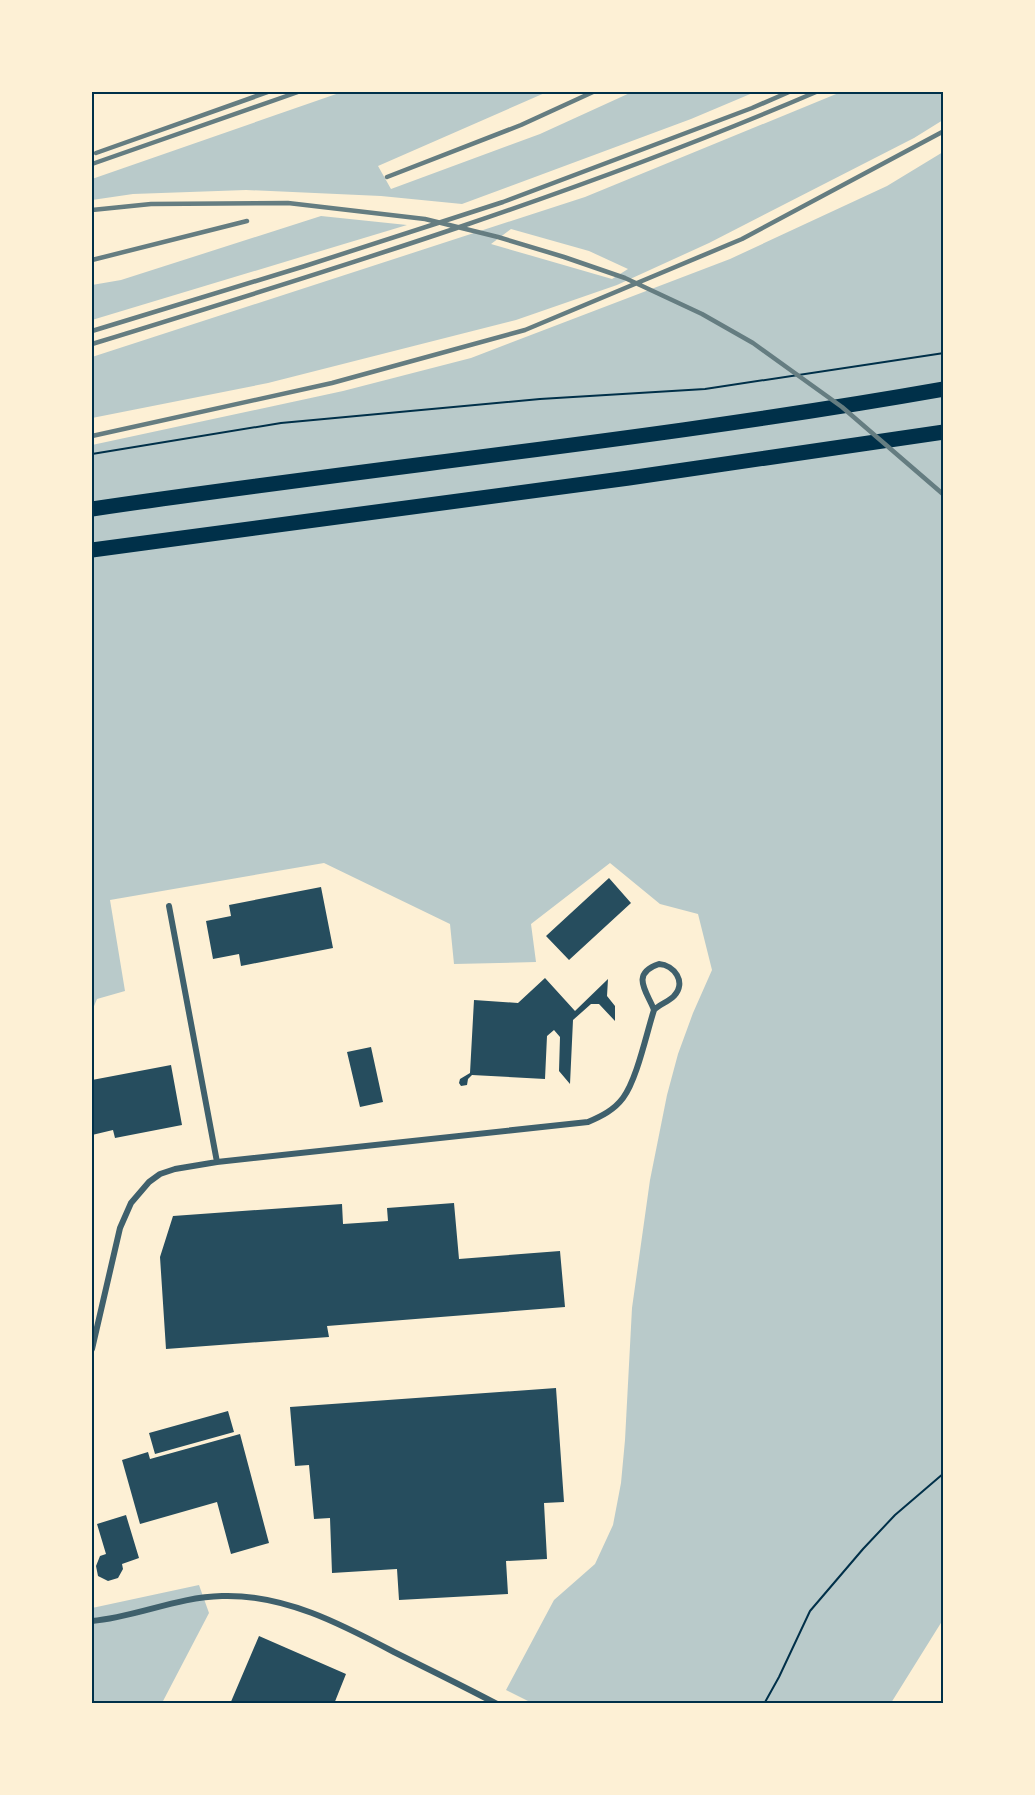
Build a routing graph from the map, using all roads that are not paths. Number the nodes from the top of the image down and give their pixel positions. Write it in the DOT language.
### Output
graph roads {
  1 [pos="944,389"];
  2 [pos="944,432"];
  3 [pos="92,509"];
  4 [pos="92,550"];
  5 [pos="169,906"];
  6 [pos="654,1010"];
  7 [pos="217,1162"];
  8 [pos="92,1349"];
  9 [pos="92,1621"];
  10 [pos="497,1704"];
  1 -- 3 [label="highway"];
  2 -- 4 [label="highway"];
  5 -- 7 [label="street"];
  6 -- 6 [label="street"];
  6 -- 7 [label="street"];
  7 -- 8 [label="street"];
  9 -- 10 [label="street"];
}
